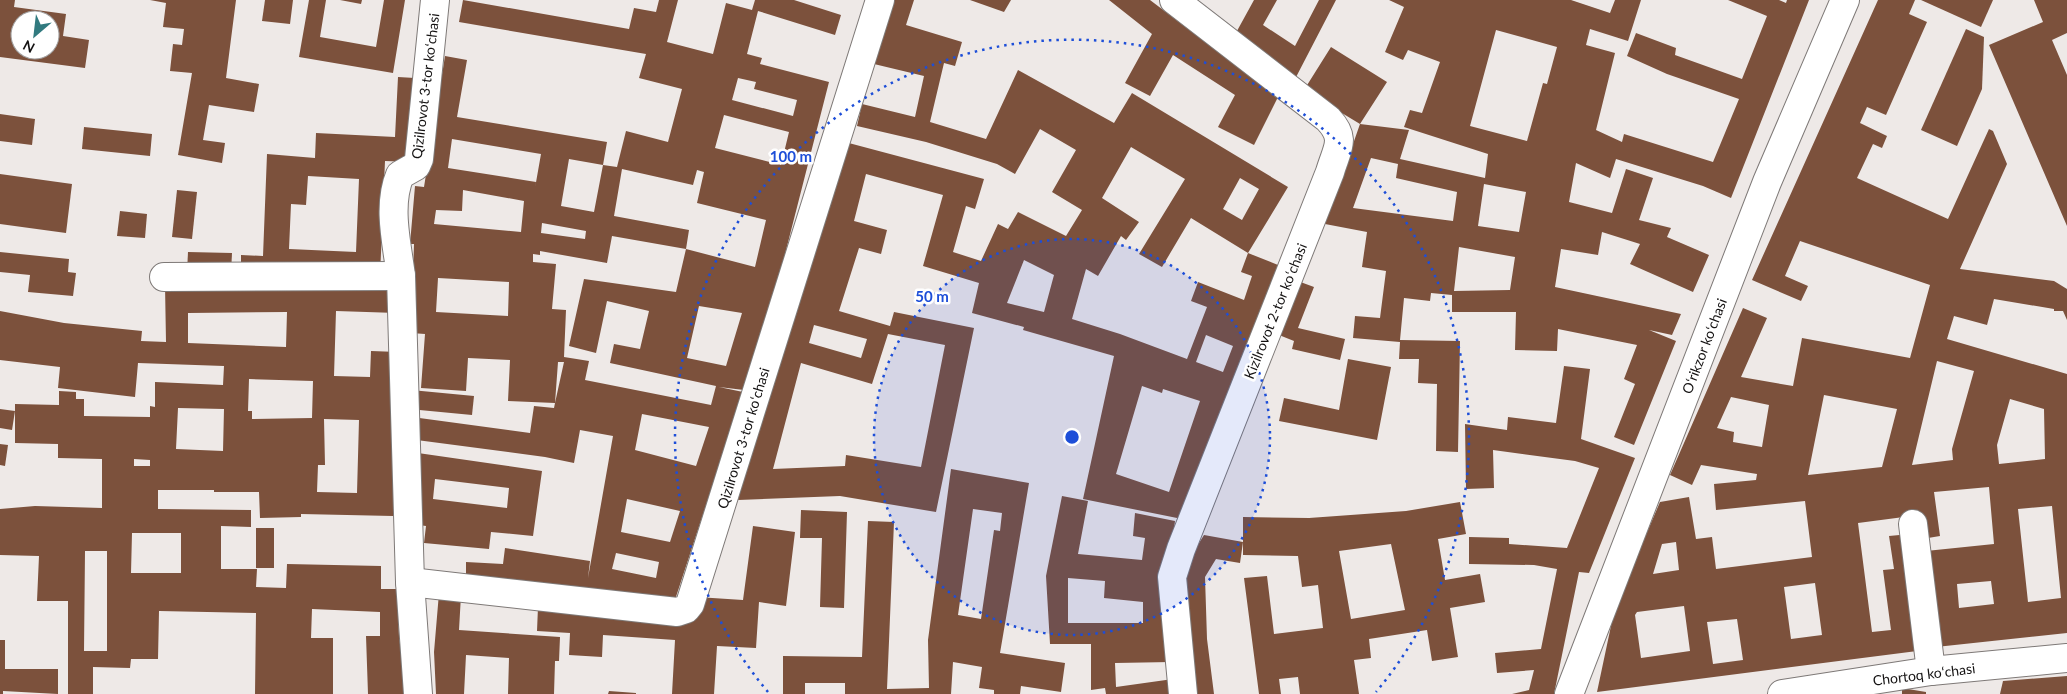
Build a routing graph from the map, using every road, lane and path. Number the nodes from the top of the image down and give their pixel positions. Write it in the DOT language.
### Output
graph roads {
  1 [pos="436,0"];
  2 [pos="880,0"];
  3 [pos="1174,0"];
  4 [pos="1845,0"];
  5 [pos="401,276"];
  6 [pos="164,277"];
  7 [pos="1913,524"];
  8 [pos="410,582"];
  9 [pos="2067,658"];
  10 [pos="1931,671"];
  11 [pos="418,694"];
  12 [pos="1183,694"];
  13 [pos="1569,694"];
  14 [pos="1782,694"];
  1 -- 5 [label="street, Qizilrovot 3-tor koʻchasi"];
  2 -- 8 [label="street, Qizilrovot 3-tor koʻchasi"];
  3 -- 12 [label="street, Kizilrovot 2-tor koʻchasi"];
  4 -- 13 [label="street, Oʻrikzor koʻchasi"];
  5 -- 6 [label="street"];
  5 -- 8 [label="street, Qizilrovot 3-tor koʻchasi"];
  7 -- 10 [label="street"];
  8 -- 11 [label="street, Qizilrovot 3-tor koʻchasi"];
  9 -- 10 [label="street, Chortoq koʻchasi"];
  10 -- 14 [label="street, Chortoq koʻchasi"];
}
